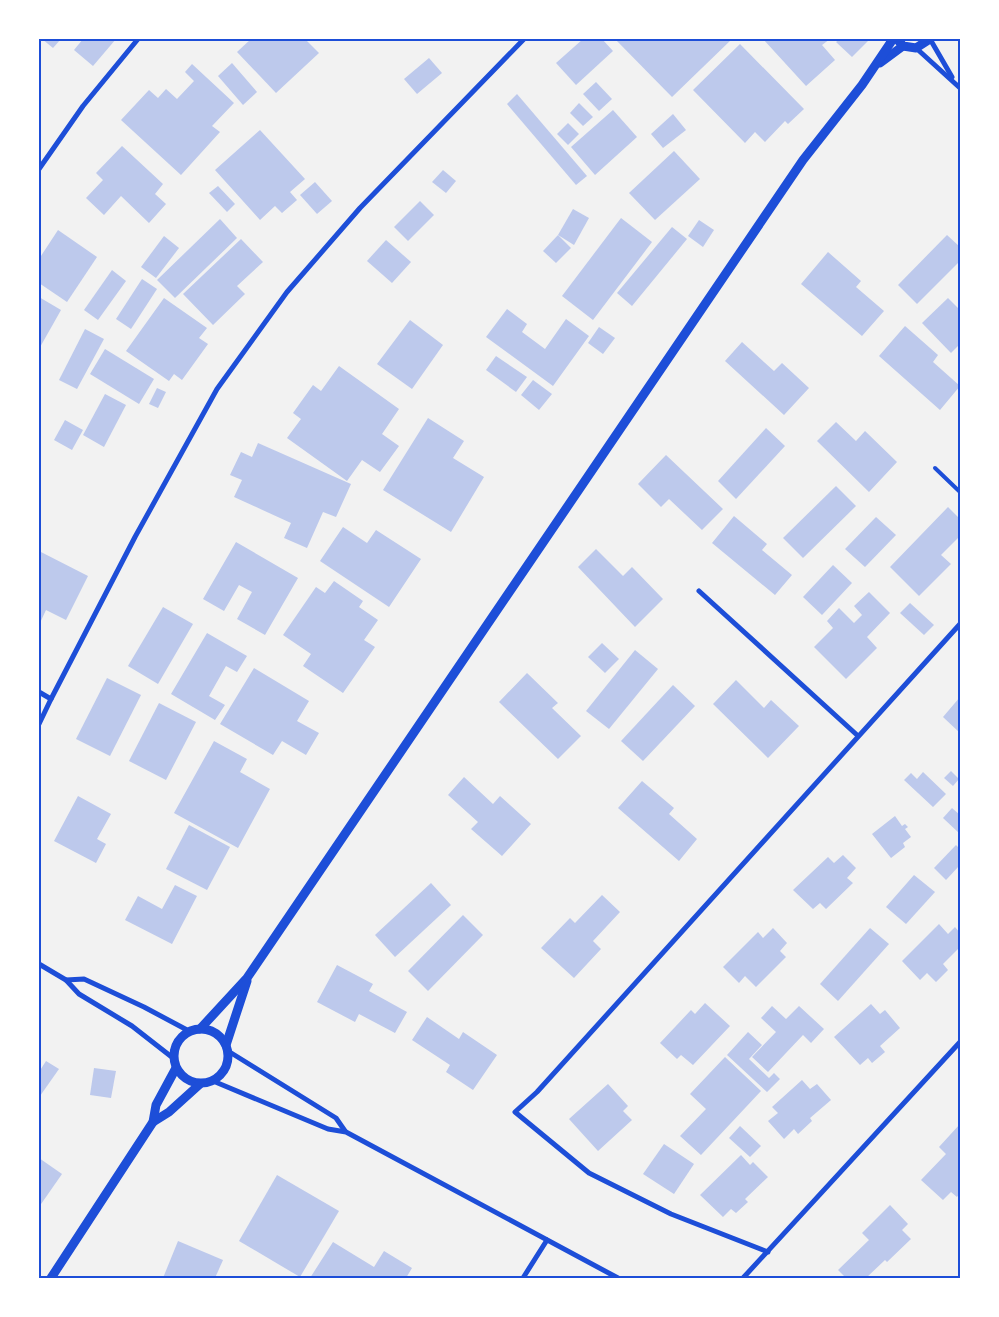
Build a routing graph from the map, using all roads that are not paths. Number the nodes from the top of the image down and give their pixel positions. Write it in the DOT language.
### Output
graph roads {
  1 [pos="138,39"];
  2 [pos="524,39"];
  3 [pos="893,39"];
  4 [pos="930,39"];
  5 [pos="900,42"];
  6 [pos="916,48"];
  7 [pos="874,68"];
  8 [pos="954,81"];
  9 [pos="960,88"];
  10 [pos="39,169"];
  11 [pos="935,468"];
  12 [pos="960,492"];
  13 [pos="699,591"];
  14 [pos="960,624"];
  15 [pos="39,692"];
  16 [pos="51,699"];
  17 [pos="39,724"];
  18 [pos="857,735"];
  19 [pos="39,964"];
  20 [pos="248,978"];
  21 [pos="66,980"];
  22 [pos="200,1029"];
  23 [pos="189,1032"];
  24 [pos="960,1042"];
  25 [pos="227,1048"];
  26 [pos="173,1058"];
  27 [pos="176,1068"];
  28 [pos="213,1081"];
  29 [pos="200,1084"];
  30 [pos="153,1122"];
  31 [pos="346,1132"];
  32 [pos="547,1240"];
  33 [pos="768,1252"];
  34 [pos="51,1278"];
  35 [pos="523,1278"];
  36 [pos="618,1278"];
  37 [pos="743,1278"];
  1 -- 10 [label="street"];
  2 -- 16 [label="street"];
  3 -- 7 [label="street"];
  4 -- 6 [label="street"];
  4 -- 8 [label="street"];
  5 -- 6 [label="street"];
  5 -- 7 [label="street"];
  6 -- 8 [label="street"];
  7 -- 20 [label="street"];
  8 -- 9 [label="street"];
  11 -- 12 [label="lane"];
  13 -- 18 [label="street"];
  14 -- 18 [label="street"];
  15 -- 16 [label="street"];
  16 -- 17 [label="street"];
  18 -- 33 [label="street"];
  19 -- 21 [label="street"];
  20 -- 22 [label="street"];
  20 -- 25 [label="street"];
  21 -- 23 [label="street"];
  21 -- 26 [label="street"];
  22 -- 23 [label="street"];
  22 -- 25 [label="street"];
  23 -- 26 [label="street"];
  24 -- 33 [label="street"];
  25 -- 28 [label="street"];
  25 -- 31 [label="street"];
  26 -- 27 [label="street"];
  27 -- 29 [label="street"];
  27 -- 30 [label="street"];
  28 -- 29 [label="street"];
  28 -- 31 [label="street"];
  29 -- 30 [label="street"];
  30 -- 34 [label="street"];
  31 -- 32 [label="street"];
  32 -- 35 [label="street"];
  32 -- 36 [label="street"];
  33 -- 37 [label="street"];
}
